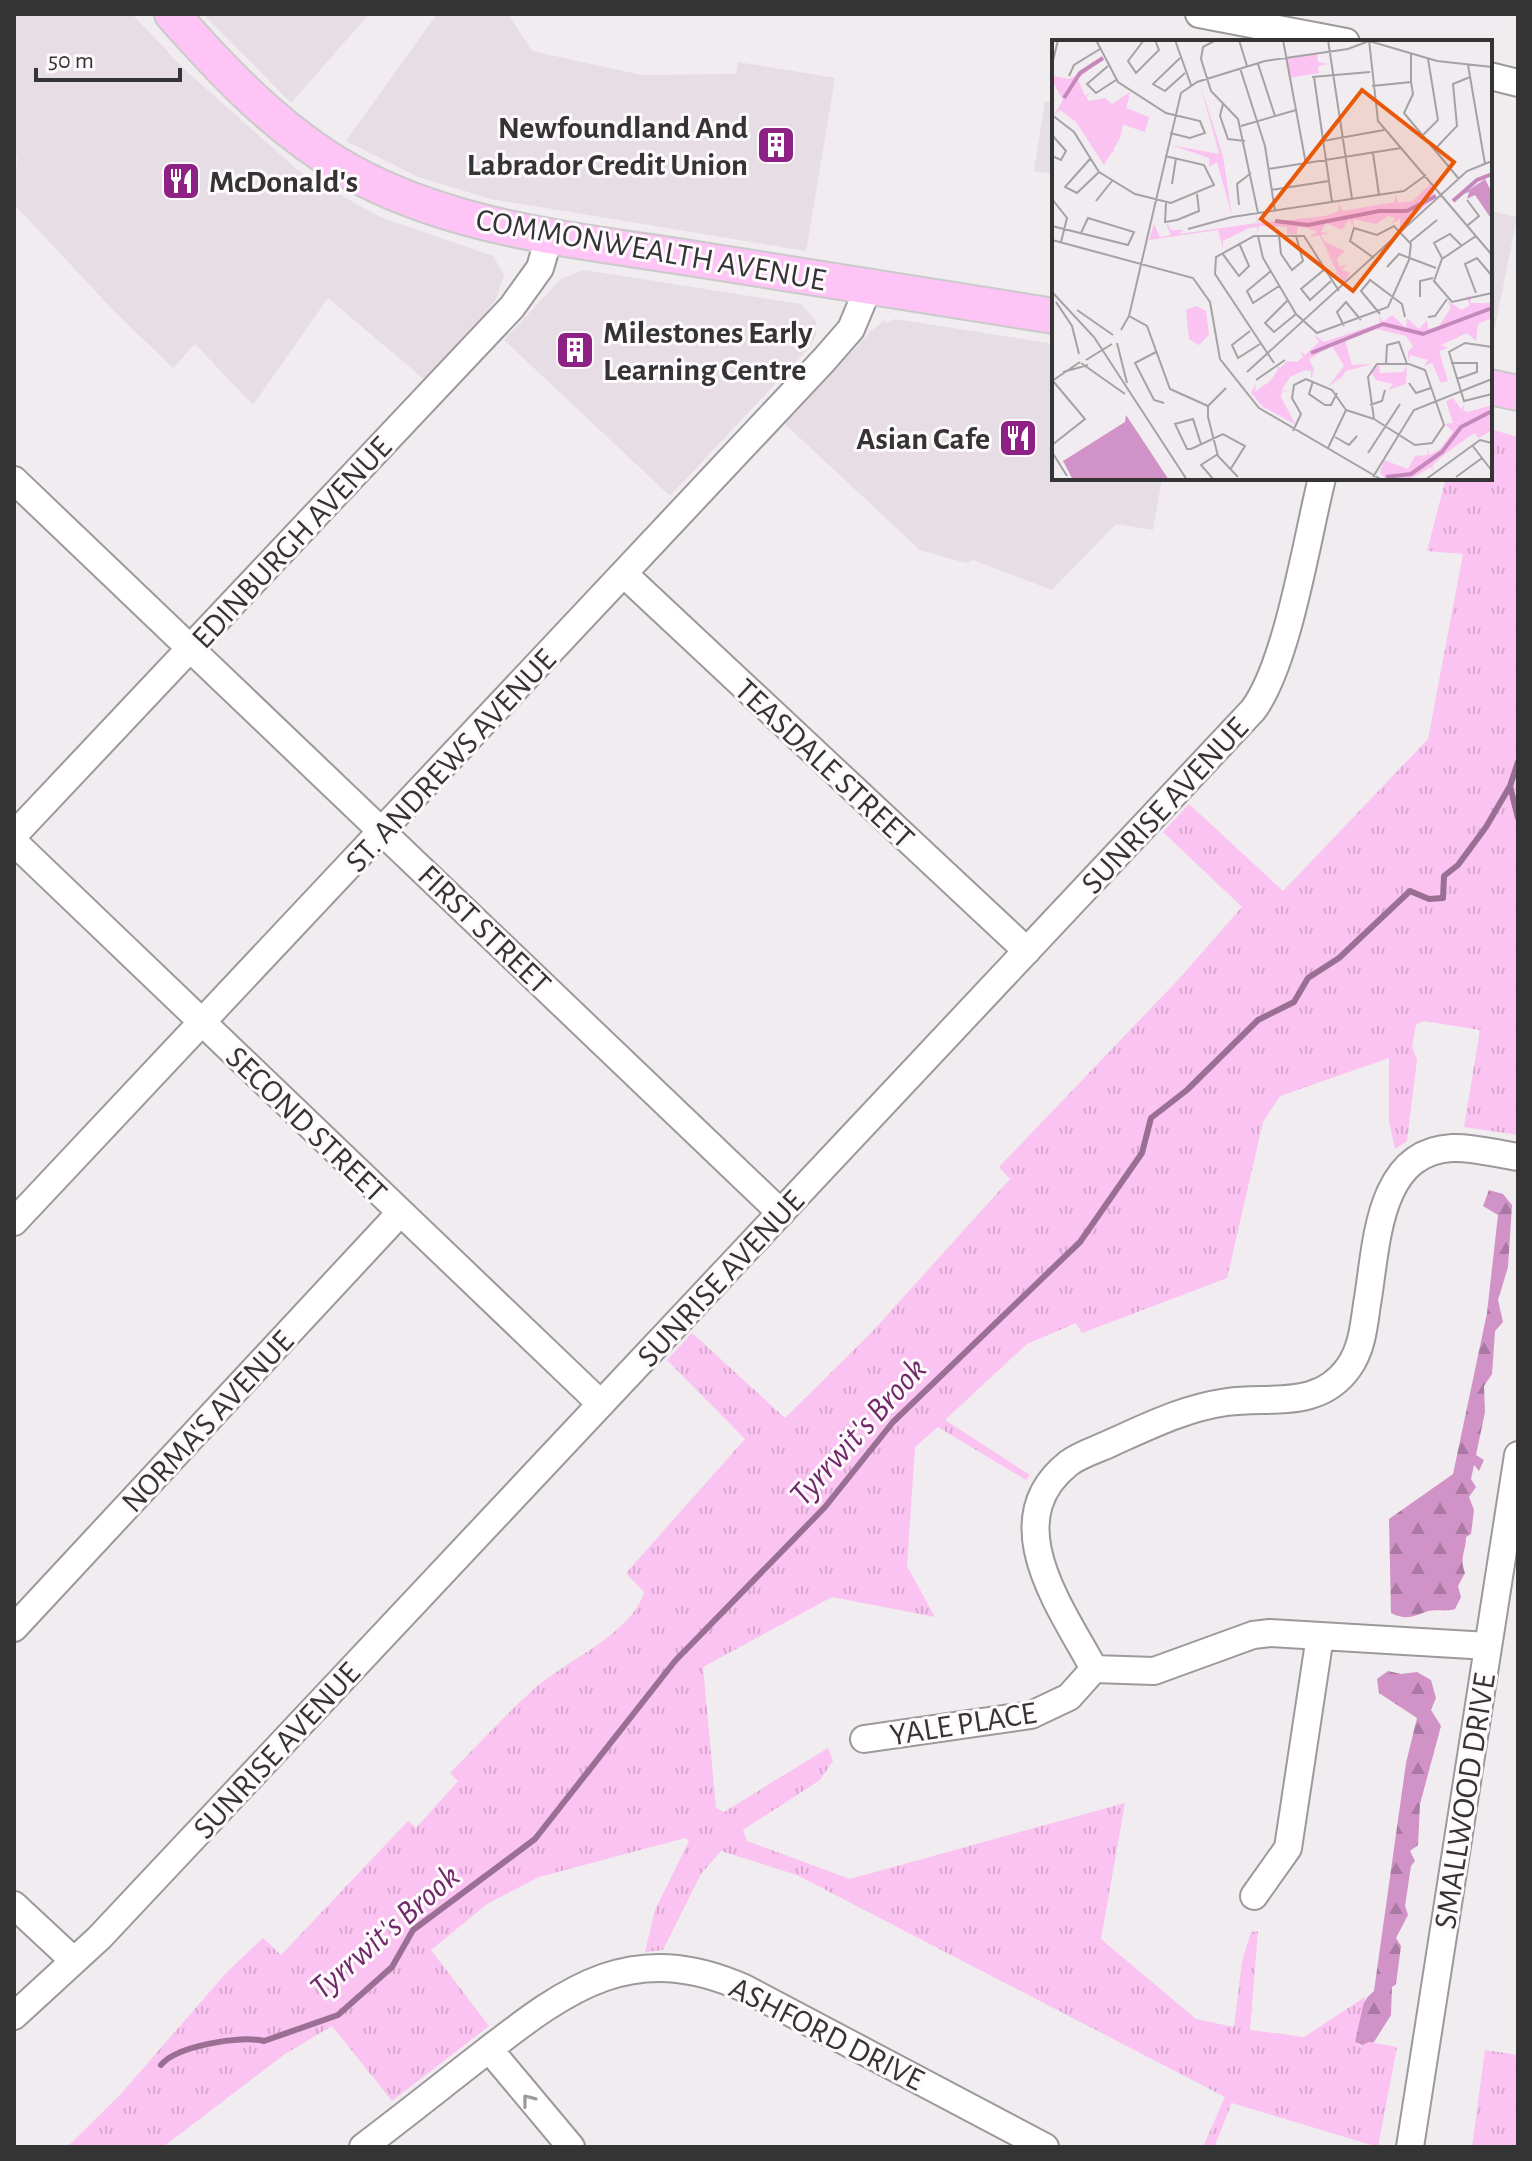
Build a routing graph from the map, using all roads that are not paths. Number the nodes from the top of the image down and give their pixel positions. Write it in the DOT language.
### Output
graph roads {
  1 [pos="172,14"];
  2 [pos="1199,14"];
  3 [pos="1236,17"];
  4 [pos="1337,40"];
  5 [pos="1492,76"];
  6 [pos="1518,83"];
  7 [pos="549,237"];
  8 [pos="869,286"];
  9 [pos="1052,316"];
  10 [pos="1492,387"];
  11 [pos="1518,393"];
  12 [pos="14,480"];
  13 [pos="1322,480"];
  14 [pos="624,574"];
  15 [pos="190,649"];
  16 [pos="383,831"];
  17 [pos="14,835"];
  18 [pos="14,842"];
  19 [pos="1027,951"];
  20 [pos="203,1023"];
  21 [pos="1518,1157"];
  22 [pos="400,1213"];
  23 [pos="781,1213"];
  24 [pos="15,1219"];
  25 [pos="601,1404"];
  26 [pos="1518,1455"];
  27 [pos="14,1628"];
  28 [pos="1320,1636"];
  29 [pos="1488,1646"];
  30 [pos="1094,1669"];
  31 [pos="864,1739"];
  32 [pos="1254,1896"];
  33 [pos="14,1905"];
  34 [pos="73,1960"];
  35 [pos="14,2016"];
  36 [pos="489,2049"];
  37 [pos="363,2147"];
  38 [pos="571,2147"];
  39 [pos="1045,2147"];
  40 [pos="1410,2147"];
  1 -- 7 [label="main road, COMMONWEALTH AVENUE"];
  2 -- 3 [label="street"];
  3 -- 4 [label="street"];
  5 -- 6 [label="street"];
  7 -- 8 [label="main road, COMMONWEALTH AVENUE"];
  7 -- 15 [label="street, EDINBURGH AVENUE"];
  8 -- 9 [label="main road, COMMONWEALTH AVENUE"];
  8 -- 14 [label="street, ST. ANDREWS AVENUE"];
  10 -- 11 [label="main road"];
  12 -- 15 [label="street, FIRST STREET"];
  13 -- 19 [label="street, SUNRISE AVENUE"];
  14 -- 16 [label="street, ST. ANDREWS AVENUE"];
  14 -- 19 [label="street, TEASDALE STREET"];
  15 -- 16 [label="street, FIRST STREET"];
  15 -- 17 [label="street, EDINBURGH AVENUE"];
  16 -- 20 [label="street, ST. ANDREWS AVENUE"];
  16 -- 23 [label="street, FIRST STREET"];
  18 -- 20 [label="street, SECOND STREET"];
  19 -- 23 [label="street, SUNRISE AVENUE"];
  20 -- 22 [label="street, SECOND STREET"];
  20 -- 24 [label="street, ST. ANDREWS AVENUE"];
  21 -- 30 [label="street"];
  22 -- 25 [label="street, SECOND STREET"];
  22 -- 27 [label="street, NORMA'S AVENUE"];
  23 -- 25 [label="street, SUNRISE AVENUE"];
  25 -- 34 [label="street, SUNRISE AVENUE"];
  26 -- 29 [label="street, SMALLWOOD DRIVE"];
  28 -- 29 [label="street"];
  28 -- 30 [label="street"];
  28 -- 32 [label="street"];
  29 -- 40 [label="street, SMALLWOOD DRIVE"];
  30 -- 31 [label="street, YALE PLACE"];
  33 -- 34 [label="street"];
  34 -- 35 [label="street, SUNRISE AVENUE"];
  36 -- 37 [label="street, ASHFORD DRIVE"];
  38 -- 36 [label="street, one-way"];
  36 -- 39 [label="street, ASHFORD DRIVE"];
}
